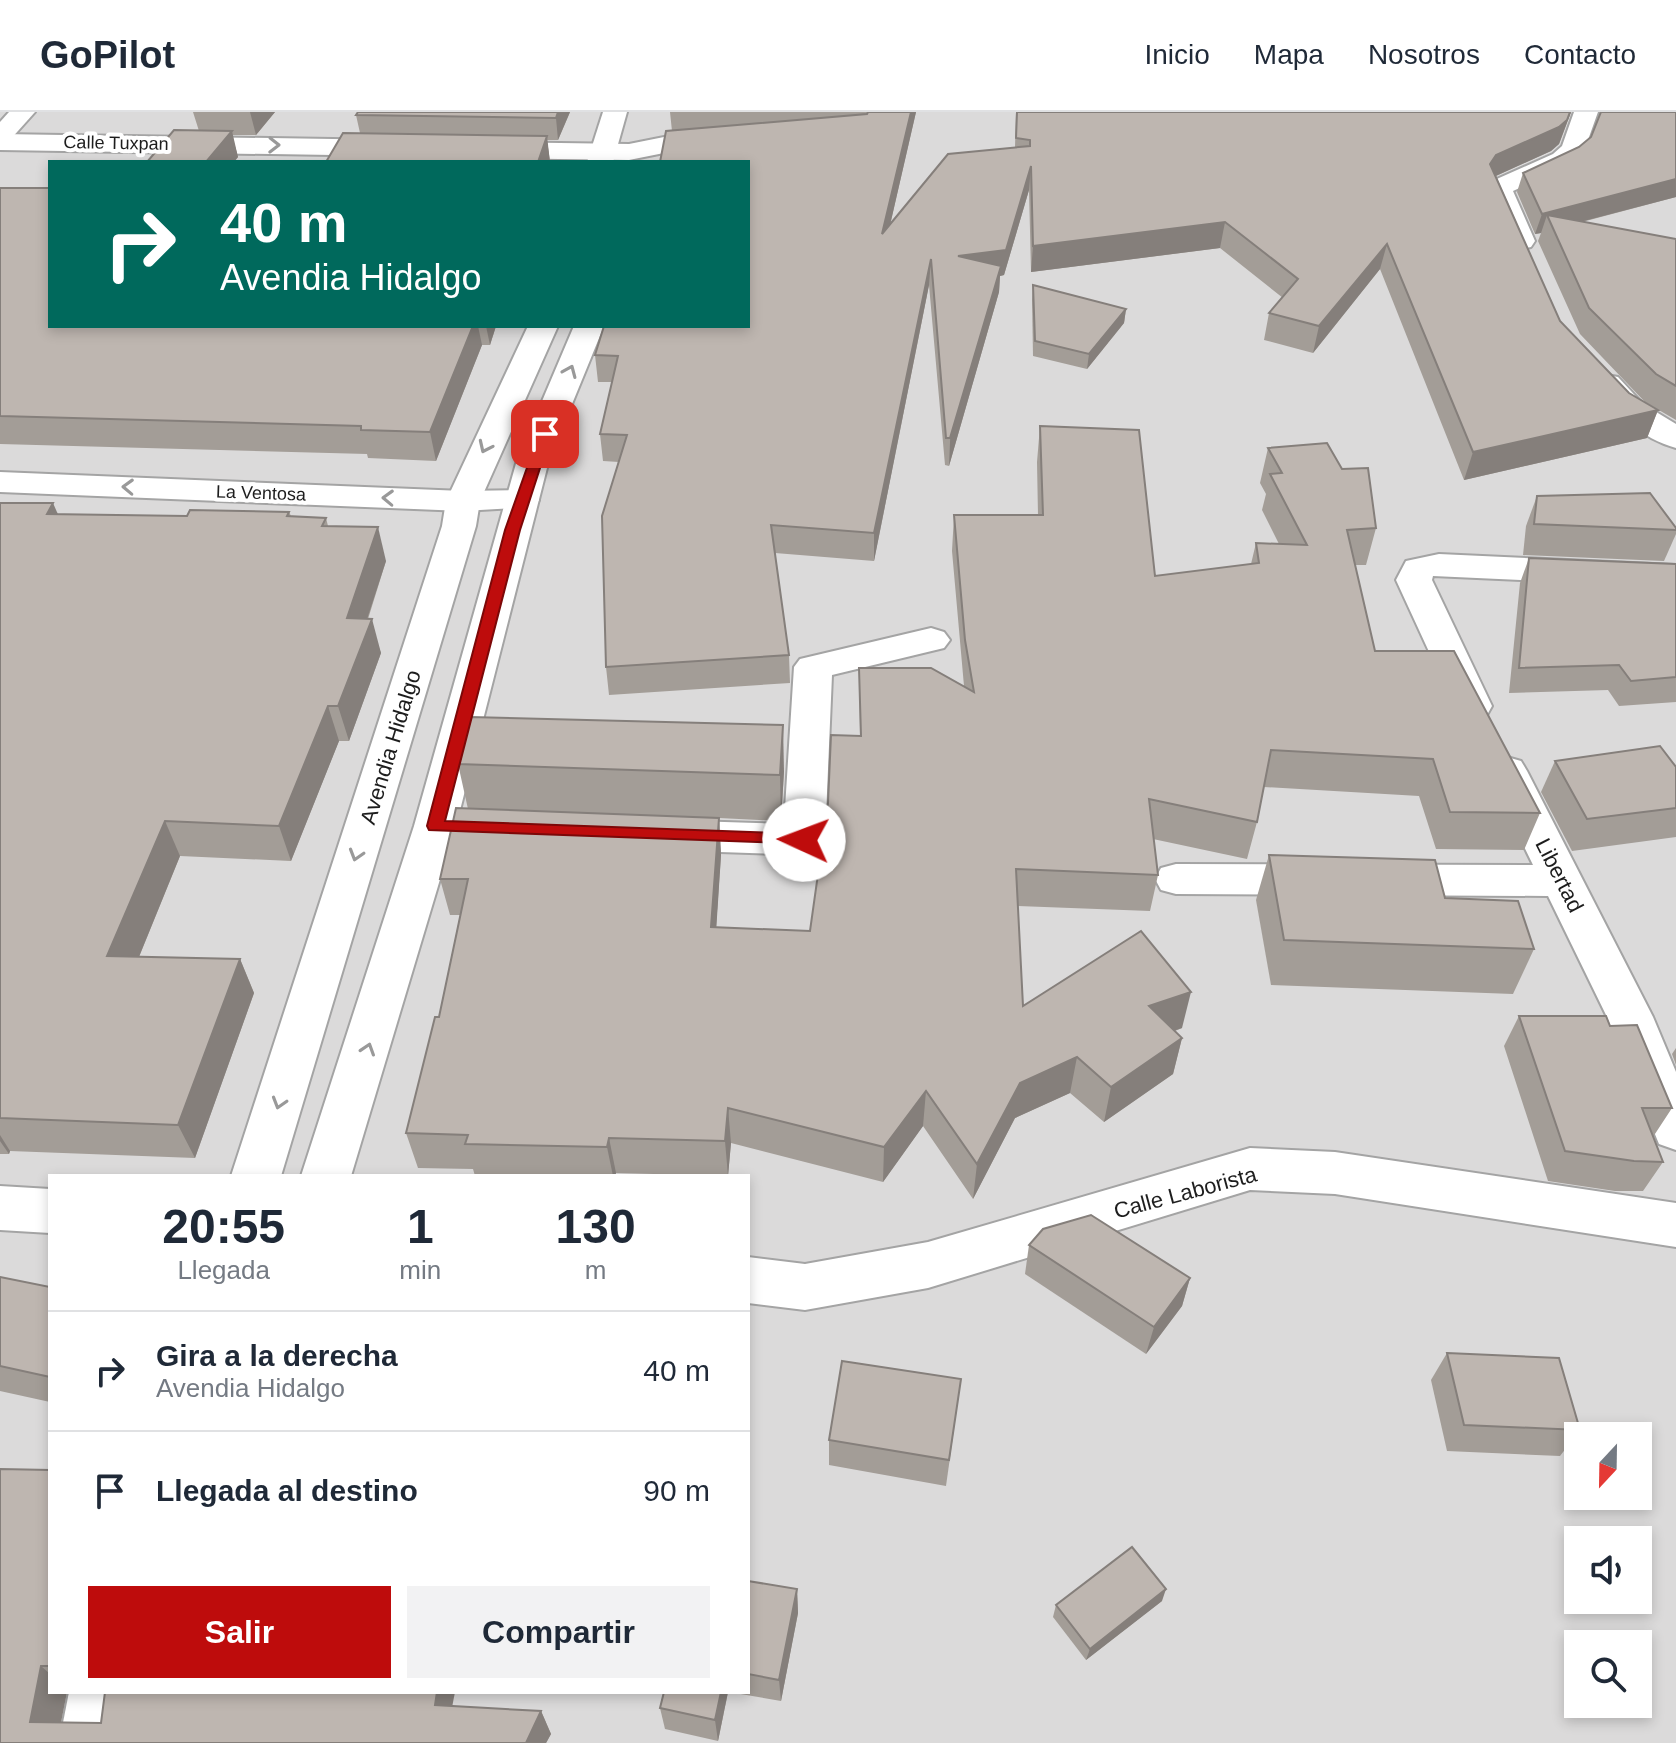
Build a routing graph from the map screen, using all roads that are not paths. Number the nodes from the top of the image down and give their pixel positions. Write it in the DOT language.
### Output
graph roads {
  1 [pos="615,112"];
  2 [pos="638,112"];
  3 [pos="1575,118"];
  4 [pos="13,123"];
  5 [pos="753,138"];
  6 [pos="465,141"];
  7 [pos="0,142"];
  8 [pos="616,150"];
  9 [pos="1534,270"];
  10 [pos="542,328"];
  11 [pos="588,328"];
  12 [pos="1593,370"];
  13 [pos="1676,438"];
  14 [pos="0,482"];
  15 [pos="0,510"];
  16 [pos="461,514"];
  17 [pos="517,515"];
  18 [pos="1676,576"];
  19 [pos="931,640"];
  20 [pos="620,833"];
  21 [pos="1176,879"];
  22 [pos="1564,881"];
  23 [pos="1676,1130"];
  24 [pos="257,1174"];
  25 [pos="327,1174"];
  26 [pos="0,1208"];
  27 [pos="48,1211"];
  28 [pos="1676,1225"];
  29 [pos="750,1280"];
  30 [pos="100,1694"];
  31 [pos="91,1743"];
  1 -- 8 [label="street"];
  2 -- 8 [label="street"];
  3 -- 9 [label="street"];
  7 -- 4 [label="street, Calle Tuxpan, one-way"];
  5 -- 8 [label="street"];
  6 -- 8 [label="street"];
  10 -- 16 [label="street, Avendia Hidalgo, one-way"];
  17 -- 11 [label="street, one-way"];
  12 -- 13 [label="street"];
  16 -- 14 [label="street, La Ventosa, one-way"];
  15 -- 16 [label="street, La Ventosa"];
  16 -- 17 [label="street, La Ventosa"];
  16 -- 24 [label="street, Avendia Hidalgo, one-way"];
  25 -- 17 [label="street, one-way"];
  18 -- 22 [label="street, Libertad"];
  19 -- 20 [label="street"];
  21 -- 22 [label="street"];
  22 -- 23 [label="street, Libertad"];
  26 -- 27 [label="street"];
  28 -- 29 [label="street, Calle Laborista"];
  30 -- 31 [label="street"];
}
